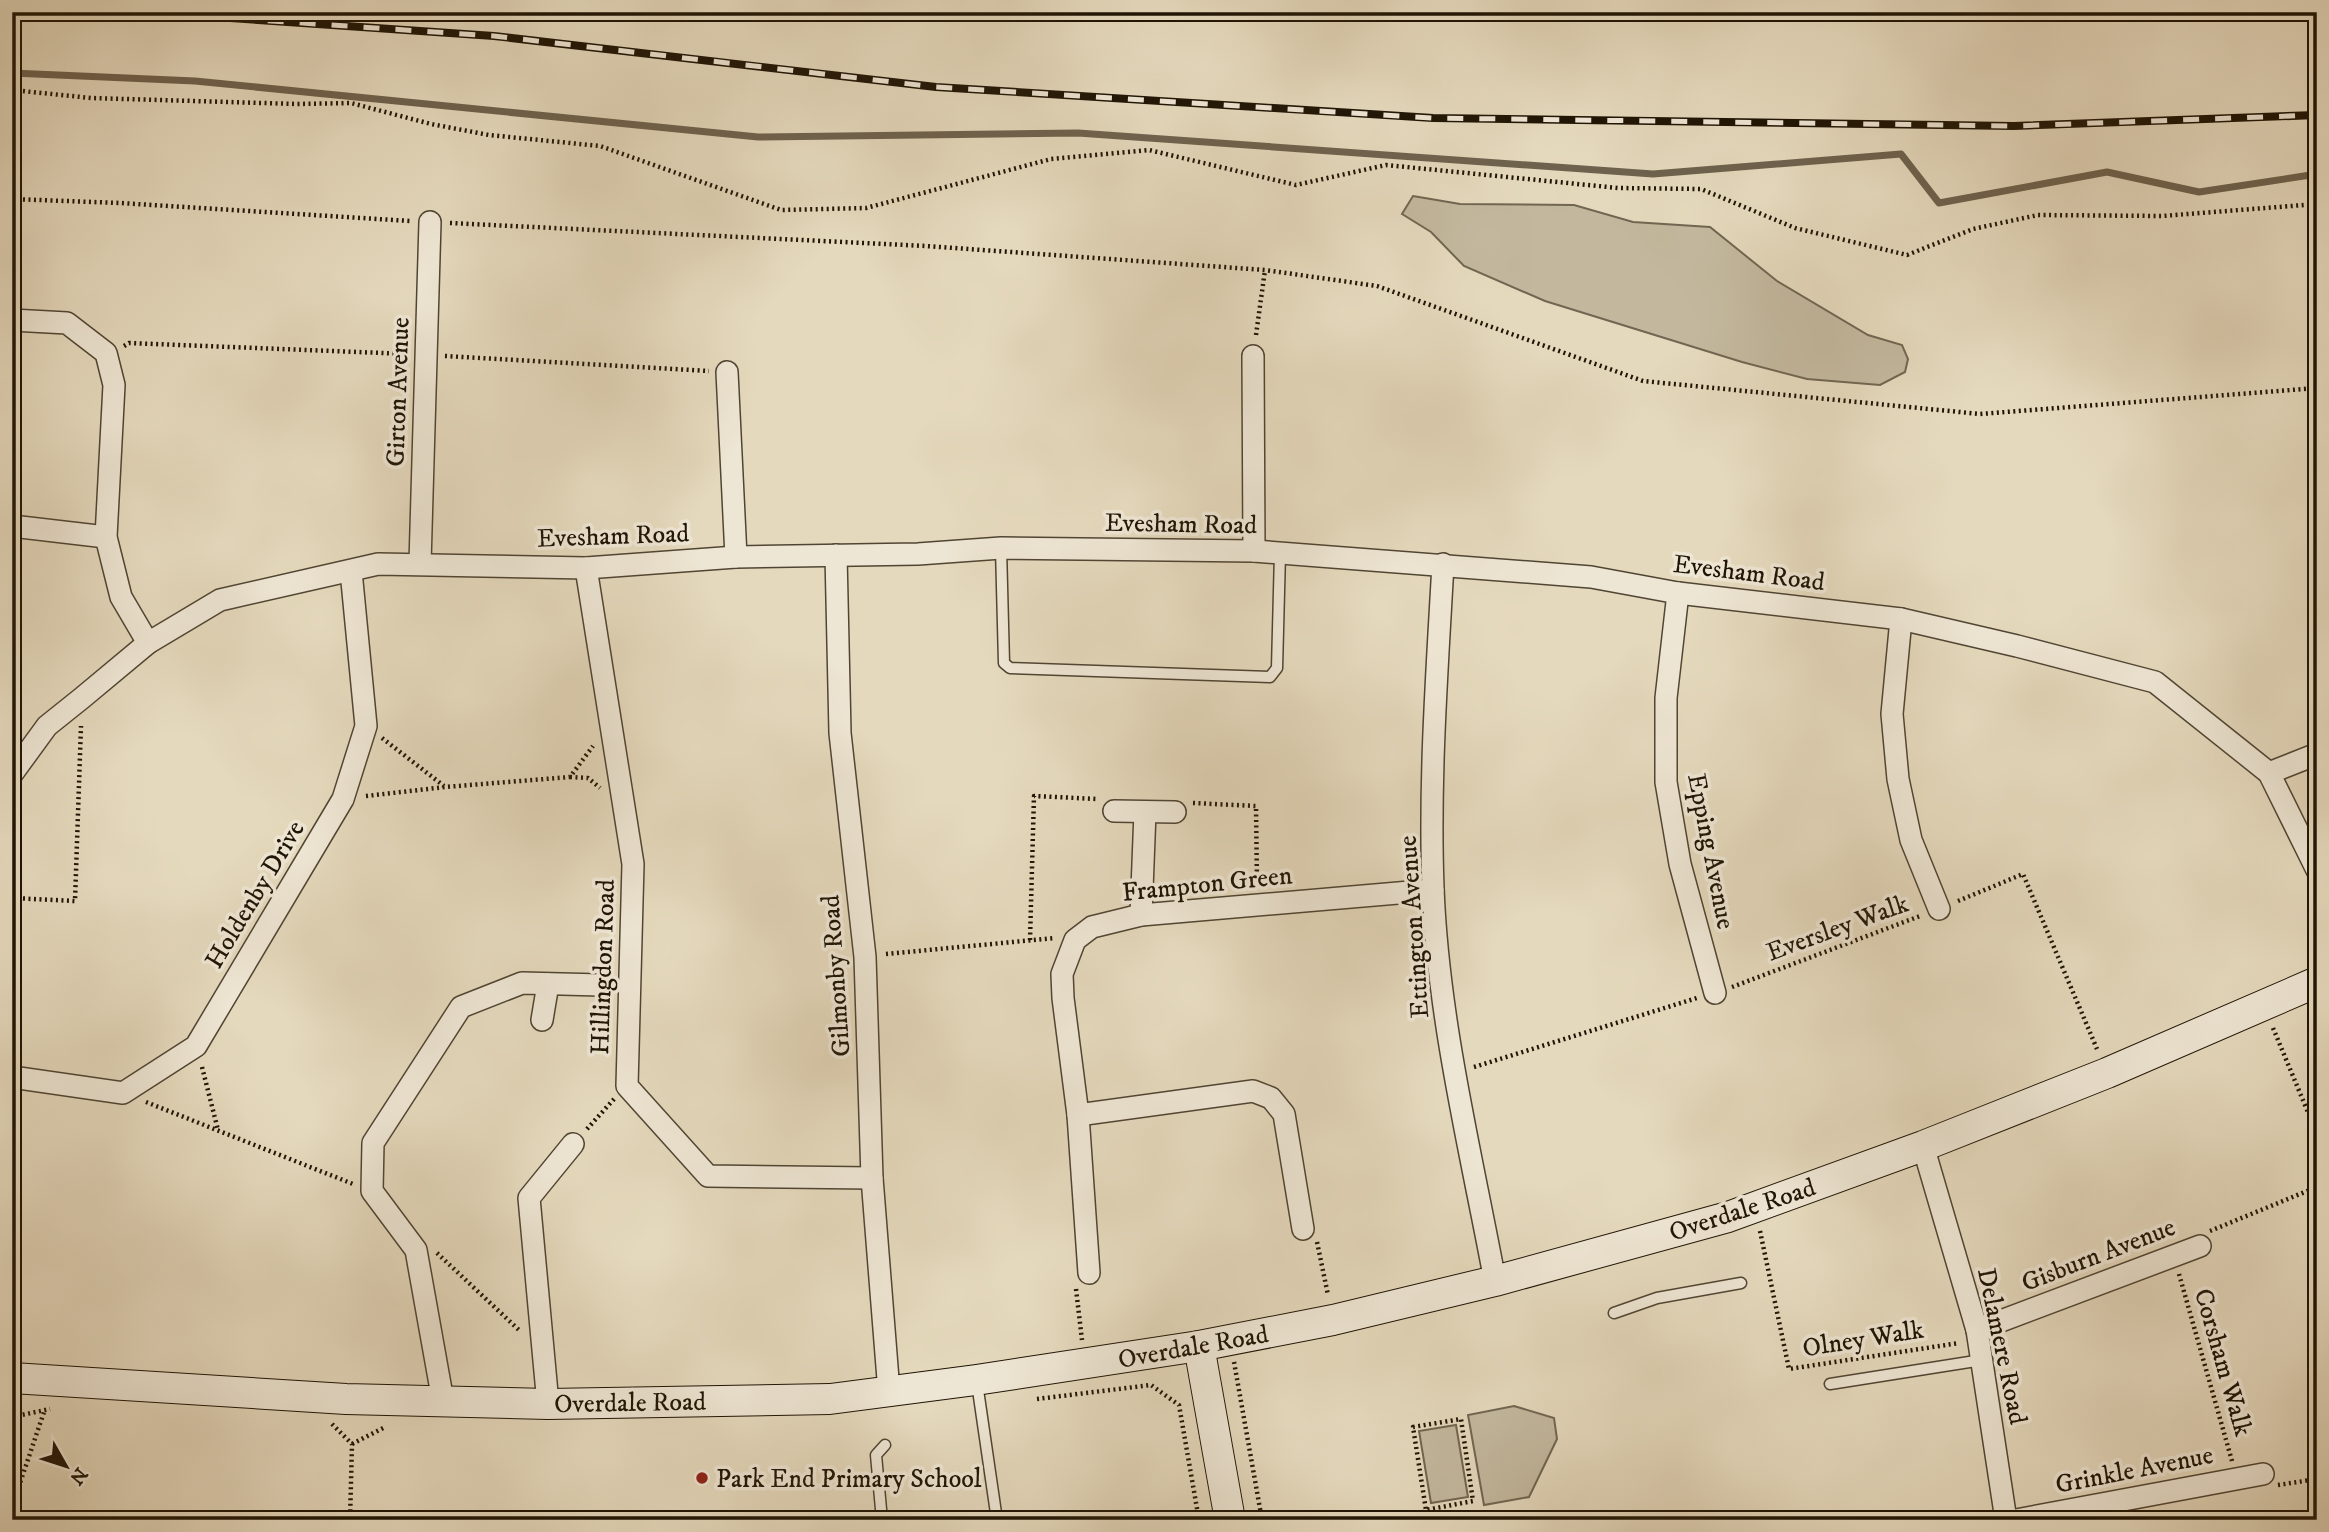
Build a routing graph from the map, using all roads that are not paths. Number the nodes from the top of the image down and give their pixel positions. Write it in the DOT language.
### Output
graph roads {
  1 [pos="430,222"];
  2 [pos="12,320"];
  3 [pos="1253,356"];
  4 [pos="727,372"];
  5 [pos="12,526"];
  6 [pos="106,537"];
  7 [pos="1001,548"];
  8 [pos="1254,551"];
  9 [pos="1280,553"];
  10 [pos="836,555"];
  11 [pos="736,558"];
  12 [pos="420,564"];
  13 [pos="1443,564"];
  14 [pos="586,568"];
  15 [pos="351,571"];
  16 [pos="1678,593"];
  17 [pos="1902,619"];
  18 [pos="148,643"];
  19 [pos="2317,754"];
  20 [pos="2269,773"];
  21 [pos="12,774"];
  22 [pos="1114,811"];
  23 [pos="1145,812"];
  24 [pos="1175,812"];
  25 [pos="2317,870"];
  26 [pos="1433,890"];
  27 [pos="1939,909"];
  28 [pos="1141,915"];
  29 [pos="2317,982"];
  30 [pos="548,984"];
  31 [pos="601,985"];
  32 [pos="1715,993"];
  33 [pos="542,1020"];
  34 [pos="12,1077"];
  35 [pos="1078,1115"];
  36 [pos="573,1144"];
  37 [pos="1923,1146"];
  38 [pos="872,1178"];
  39 [pos="1303,1228"];
  40 [pos="2200,1246"];
  41 [pos="1089,1273"];
  42 [pos="1495,1281"];
  43 [pos="1741,1283"];
  44 [pos="1614,1313"];
  45 [pos="1977,1330"];
  46 [pos="1199,1346"];
  47 [pos="1982,1360"];
  48 [pos="12,1378"];
  49 [pos="976,1380"];
  50 [pos="1830,1384"];
  51 [pos="889,1392"];
  52 [pos="443,1401"];
  53 [pos="548,1404"];
  54 [pos="885,1445"];
  55 [pos="2263,1475"];
  56 [pos="882,1520"];
  57 [pos="996,1520"];
  58 [pos="1230,1520"];
  59 [pos="2006,1520"];
  60 [pos="2016,1520"];
  1 -- 12 [label="street, Girton Avenue"];
  2 -- 6 [label="street"];
  3 -- 8 [label="street"];
  4 -- 11 [label="street"];
  5 -- 6 [label="street"];
  6 -- 18 [label="street"];
  7 -- 8 [label="street, Evesham Road"];
  7 -- 9 [label="lane"];
  7 -- 10 [label="street, Evesham Road"];
  8 -- 9 [label="street, Evesham Road"];
  9 -- 13 [label="street, Evesham Road"];
  10 -- 11 [label="street, Evesham Road"];
  10 -- 38 [label="street, Gilmonby Road"];
  11 -- 14 [label="street, Evesham Road"];
  12 -- 14 [label="street, Evesham Road"];
  12 -- 15 [label="street, Evesham Road"];
  13 -- 16 [label="street, Evesham Road"];
  13 -- 26 [label="street, Ettington Avenue"];
  14 -- 38 [label="street, Hillingdon Road"];
  15 -- 18 [label="street, Evesham Road"];
  15 -- 34 [label="street, Holdenby Drive"];
  16 -- 17 [label="street, Evesham Road"];
  16 -- 32 [label="street, Epping Avenue"];
  17 -- 20 [label="street, Evesham Road"];
  17 -- 27 [label="street"];
  18 -- 21 [label="street, Evesham Road"];
  19 -- 20 [label="street"];
  20 -- 25 [label="street, Evesham Road"];
  22 -- 23 [label="street"];
  23 -- 24 [label="street"];
  23 -- 28 [label="street"];
  26 -- 28 [label="street, Frampton Green"];
  26 -- 42 [label="street, Ettington Avenue"];
  28 -- 35 [label="street, Frampton Green"];
  29 -- 37 [label="street, Overdale Road"];
  30 -- 31 [label="street"];
  30 -- 33 [label="street"];
  30 -- 52 [label="street"];
  35 -- 39 [label="street"];
  35 -- 41 [label="street, Frampton Green"];
  36 -- 53 [label="street"];
  37 -- 42 [label="street, Overdale Road"];
  37 -- 45 [label="street, Delamere Road"];
  38 -- 51 [label="street, Gilmonby Road"];
  40 -- 45 [label="street, Gisburn Avenue"];
  42 -- 46 [label="street, Overdale Road"];
  43 -- 44 [label="lane"];
  45 -- 47 [label="street, Delamere Road"];
  46 -- 49 [label="street, Overdale Road"];
  46 -- 58 [label="street"];
  47 -- 50 [label="lane"];
  47 -- 59 [label="street, Delamere Road"];
  48 -- 52 [label="street, Overdale Road"];
  49 -- 51 [label="street, Overdale Road"];
  49 -- 57 [label="lane"];
  51 -- 53 [label="street, Overdale Road"];
  52 -- 53 [label="street, Overdale Road"];
  54 -- 56 [label="lane"];
  55 -- 60 [label="street, Grinkle Avenue"];
}
